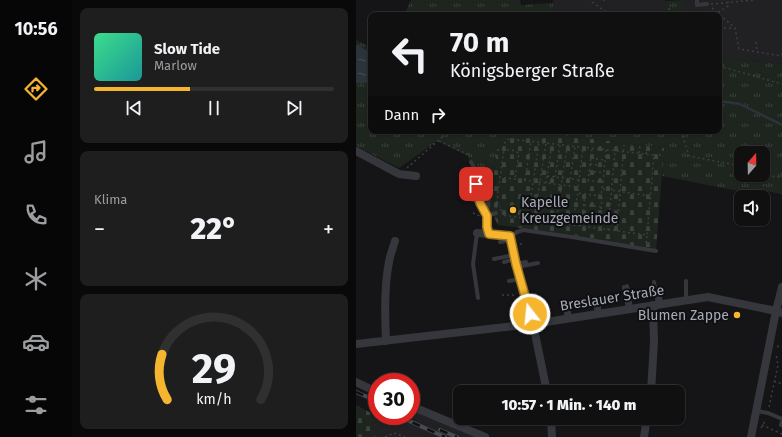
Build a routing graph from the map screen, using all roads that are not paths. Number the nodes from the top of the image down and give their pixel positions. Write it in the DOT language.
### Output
graph roads {
  1 [pos="696,0"];
  2 [pos="708,4"];
  3 [pos="356,151"];
  4 [pos="471,162"];
  5 [pos="416,176"];
  6 [pos="476,184"];
  7 [pos="470,199"];
  8 [pos="480,203"];
  9 [pos="496,213"];
  10 [pos="487,216"];
  11 [pos="477,233"];
  12 [pos="489,234"];
  13 [pos="511,238"];
  14 [pos="396,241"];
  15 [pos="500,242"];
  16 [pos="656,252"];
  17 [pos="494,260"];
  18 [pos="515,261"];
  19 [pos="504,262"];
  20 [pos="526,262"];
  21 [pos="538,263"];
  22 [pos="520,279"];
  23 [pos="509,281"];
  24 [pos="686,281"];
  25 [pos="654,282"];
  26 [pos="626,287"];
  27 [pos="782,287"];
  28 [pos="659,291"];
  29 [pos="535,295"];
  30 [pos="478,298"];
  31 [pos="686,300"];
  32 [pos="526,301"];
  33 [pos="597,302"];
  34 [pos="514,304"];
  35 [pos="657,304"];
  36 [pos="567,307"];
  37 [pos="629,308"];
  38 [pos="779,312"];
  39 [pos="599,313"];
  40 [pos="569,318"];
  41 [pos="533,324"];
  42 [pos="386,341"];
  43 [pos="356,344"];
  44 [pos="356,382"];
  45 [pos="546,385"];
  46 [pos="651,385"];
  47 [pos="368,388"];
  48 [pos="420,410"];
  49 [pos="756,411"];
  50 [pos="782,422"];
  51 [pos="551,425"];
  52 [pos="646,425"];
  53 [pos="485,437"];
  54 [pos="552,437"];
  55 [pos="644,437"];
  56 [pos="751,437"];
  1 -- 2 [label="lane"];
  3 -- 5 [label="street"];
  4 -- 10 [label="lane"];
  6 -- 8 [label="lane"];
  7 -- 8 [label="lane"];
  8 -- 10 [label="lane"];
  9 -- 10 [label="lane"];
  10 -- 12 [label="lane"];
  11 -- 12 [label="street"];
  11 -- 30 [label="lane"];
  12 -- 13 [label="street"];
  13 -- 15 [label="lane"];
  13 -- 16 [label="lane"];
  13 -- 18 [label="street"];
  14 -- 42 [label="street"];
  17 -- 18 [label="lane"];
  18 -- 19 [label="lane"];
  18 -- 20 [label="lane"];
  18 -- 21 [label="lane"];
  18 -- 22 [label="street"];
  22 -- 23 [label="lane"];
  22 -- 32 [label="street"];
  24 -- 31 [label="lane"];
  25 -- 35 [label="lane"];
  26 -- 37 [label="lane"];
  27 -- 38 [label="street"];
  28 -- 35 [label="lane"];
  29 -- 32 [label="lane"];
  31 -- 35 [label="street, Breslauer Straße"];
  31 -- 38 [label="street, Breslauer Straße"];
  32 -- 34 [label="lane"];
  32 -- 41 [label="street"];
  33 -- 39 [label="lane"];
  35 -- 37 [label="street, Breslauer Straße"];
  35 -- 46 [label="street"];
  36 -- 40 [label="lane"];
  37 -- 39 [label="street, Breslauer Straße"];
  38 -- 49 [label="street"];
  39 -- 40 [label="street, Breslauer Straße"];
  40 -- 41 [label="street, Breslauer Straße"];
  41 -- 42 [label="street, Breslauer Straße"];
  41 -- 45 [label="street"];
  42 -- 43 [label="street, Breslauer Straße"];
  44 -- 47 [label="street"];
  48 -- 53 [label="street"];
  49 -- 50 [label="lane"];
  49 -- 56 [label="street"];
  51 -- 54 [label="street"];
  52 -- 55 [label="street"];
}
